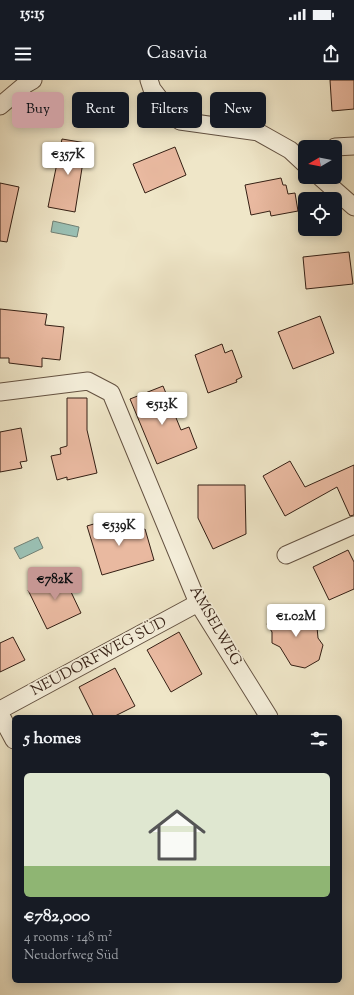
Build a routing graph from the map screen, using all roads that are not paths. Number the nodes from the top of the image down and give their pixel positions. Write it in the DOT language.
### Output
graph roads {
  1 [pos="33,80"];
  2 [pos="149,80"];
  3 [pos="0,106"];
  4 [pos="354,146"];
  5 [pos="342,147"];
  6 [pos="298,150"];
  7 [pos="328,184"];
  8 [pos="354,207"];
  9 [pos="0,392"];
  10 [pos="354,525"];
  11 [pos="286,555"];
  12 [pos="198,603"];
  13 [pos="0,710"];
  14 [pos="0,714"];
  15 [pos="268,715"];
  16 [pos="12,736"];
  1 -- 3 [label="street"];
  2 -- 6 [label="street"];
  4 -- 5 [label="street"];
  7 -- 8 [label="street"];
  9 -- 12 [label="street, AMSELWEG"];
  10 -- 11 [label="street"];
  12 -- 13 [label="street, NEUDORFWEG SÜD"];
  12 -- 15 [label="street, AMSELWEG"];
  14 -- 16 [label="street"];
}
